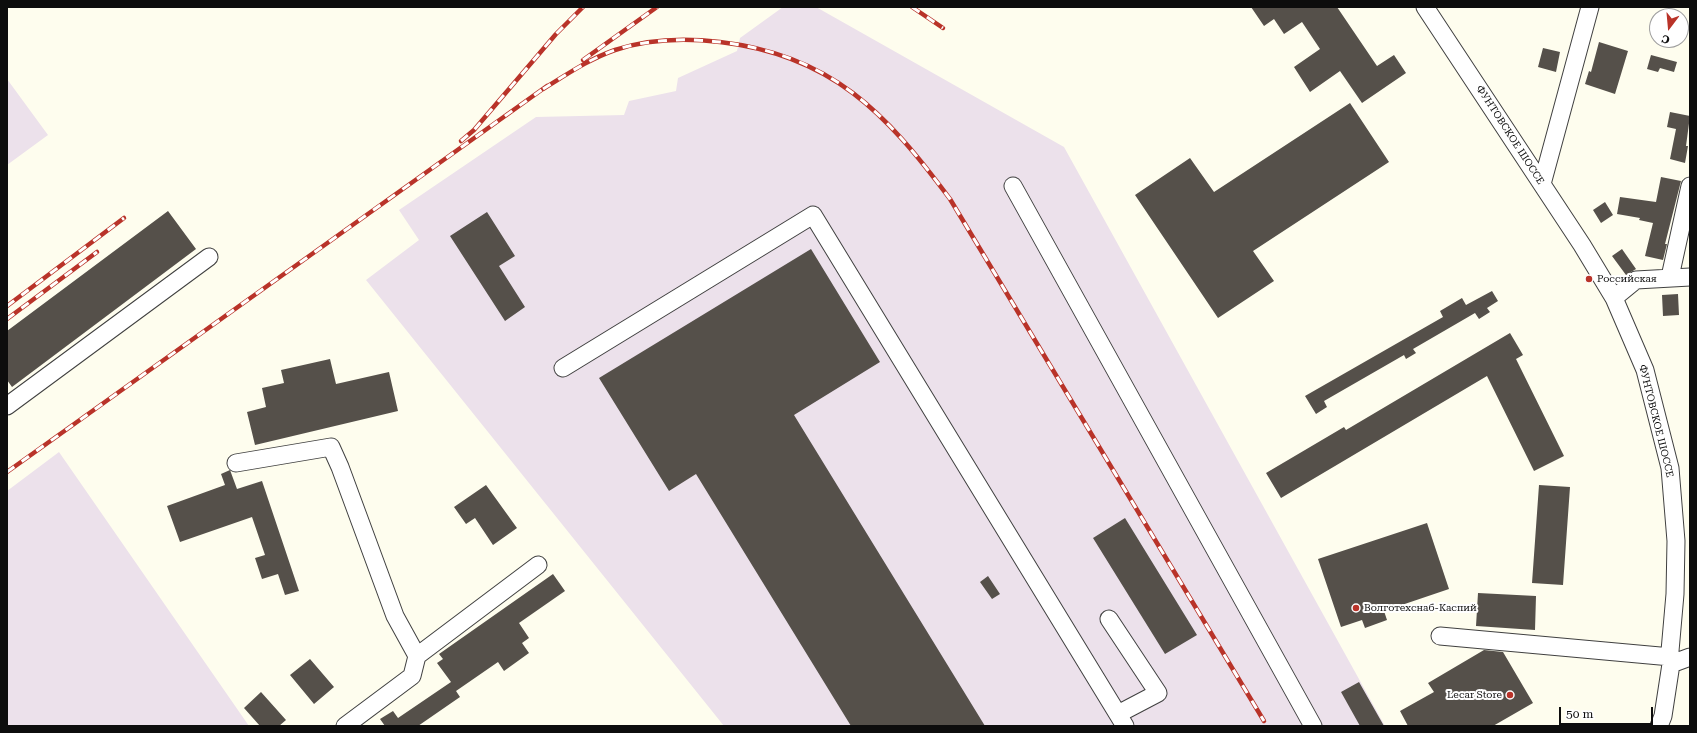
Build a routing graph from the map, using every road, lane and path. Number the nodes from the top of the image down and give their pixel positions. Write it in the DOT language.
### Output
graph roads {
  1 [pos="1425,7"];
  2 [pos="1590,7"];
  3 [pos="1542,184"];
  4 [pos="1013,186"];
  5 [pos="1690,186"];
  6 [pos="209,257"];
  7 [pos="1670,277"];
  8 [pos="1690,277"];
  9 [pos="1614,298"];
  10 [pos="563,368"];
  11 [pos="7,406"];
  12 [pos="236,463"];
  13 [pos="538,565"];
  14 [pos="1109,619"];
  15 [pos="1440,636"];
  16 [pos="417,656"];
  17 [pos="1690,657"];
  18 [pos="1671,660"];
  19 [pos="1121,720"];
  20 [pos="345,726"];
  21 [pos="1312,726"];
  22 [pos="1659,726"];
  1 -- 3 [label="street, ФУНТОВСКОЕ ШОССЕ"];
  2 -- 3 [label="street"];
  3 -- 9 [label="street, ФУНТОВСКОЕ ШОССЕ"];
  4 -- 21 [label="street"];
  5 -- 7 [label="street"];
  6 -- 11 [label="street"];
  7 -- 8 [label="street"];
  7 -- 9 [label="street"];
  9 -- 18 [label="street, ФУНТОВСКОЕ ШОССЕ"];
  10 -- 19 [label="street"];
  12 -- 16 [label="street"];
  13 -- 16 [label="street"];
  14 -- 19 [label="street"];
  15 -- 18 [label="street"];
  16 -- 20 [label="street"];
  17 -- 18 [label="street"];
  18 -- 22 [label="street, ФУНТОВСКОЕ ШОССЕ"];
}
